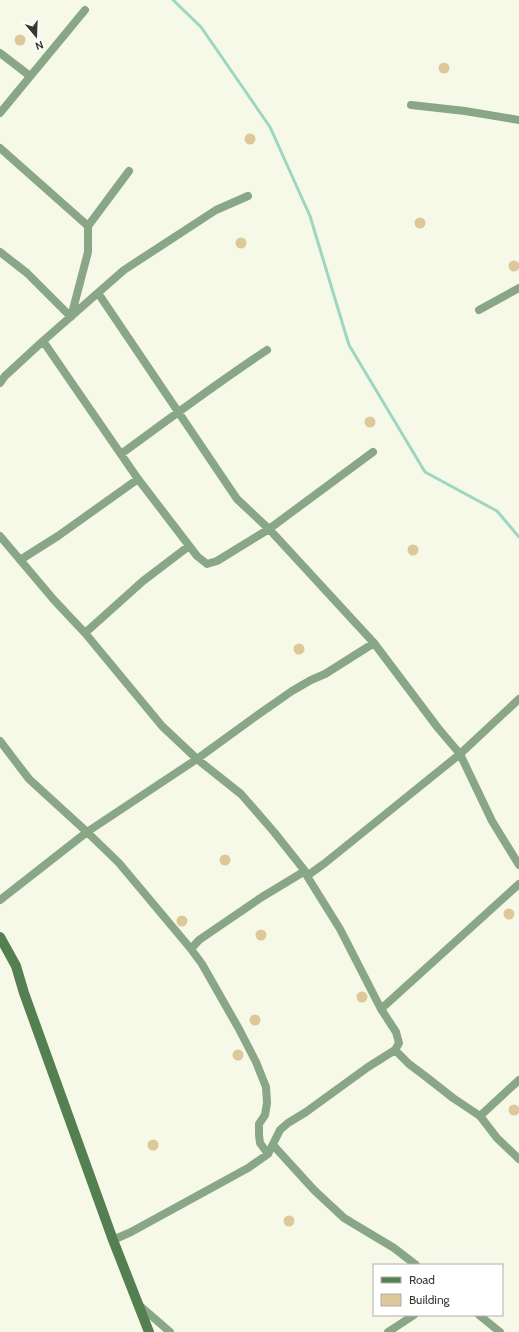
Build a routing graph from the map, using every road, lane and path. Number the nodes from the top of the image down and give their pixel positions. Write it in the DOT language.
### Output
graph roads {
  1 [pos="85,10"];
  2 [pos="0,53"];
  3 [pos="30,76"];
  4 [pos="411,105"];
  5 [pos="0,113"];
  6 [pos="519,120"];
  7 [pos="0,148"];
  8 [pos="128,171"];
  9 [pos="248,196"];
  10 [pos="88,226"];
  11 [pos="0,252"];
  12 [pos="519,288"];
  13 [pos="98,293"];
  14 [pos="479,310"];
  15 [pos="70,317"];
  16 [pos="43,341"];
  17 [pos="266,350"];
  18 [pos="2,377"];
  19 [pos="179,413"];
  20 [pos="373,452"];
  21 [pos="121,454"];
  22 [pos="138,479"];
  23 [pos="269,529"];
  24 [pos="0,536"];
  25 [pos="189,546"];
  26 [pos="20,560"];
  27 [pos="85,633"];
  28 [pos="374,643"];
  29 [pos="519,699"];
  30 [pos="0,741"];
  31 [pos="460,754"];
  32 [pos="197,759"];
  33 [pos="88,832"];
  34 [pos="519,865"];
  35 [pos="306,873"];
  36 [pos="519,884"];
  37 [pos="0,900"];
  38 [pos="0,937"];
  39 [pos="191,949"];
  40 [pos="381,1009"];
  41 [pos="395,1050"];
  42 [pos="519,1080"];
  43 [pos="480,1116"];
  44 [pos="273,1145"];
  45 [pos="268,1154"];
  46 [pos="519,1159"];
  47 [pos="113,1240"];
  48 [pos="415,1264"];
  49 [pos="139,1305"];
  50 [pos="412,1316"];
  51 [pos="480,1316"];
  52 [pos="148,1332"];
  53 [pos="170,1332"];
  54 [pos="388,1332"];
  55 [pos="500,1332"];
  1 -- 3 [label="street"];
  2 -- 3 [label="street"];
  3 -- 5 [label="street"];
  4 -- 6 [label="street"];
  7 -- 10 [label="street"];
  8 -- 10 [label="street"];
  9 -- 13 [label="street"];
  10 -- 15 [label="street"];
  11 -- 15 [label="street"];
  12 -- 14 [label="street"];
  13 -- 15 [label="street"];
  13 -- 19 [label="street"];
  15 -- 16 [label="street"];
  16 -- 18 [label="street"];
  16 -- 21 [label="street"];
  17 -- 19 [label="street"];
  19 -- 21 [label="street"];
  19 -- 23 [label="street"];
  20 -- 23 [label="street"];
  21 -- 22 [label="street"];
  22 -- 25 [label="street"];
  22 -- 26 [label="street"];
  23 -- 25 [label="street"];
  23 -- 28 [label="street"];
  24 -- 26 [label="street"];
  25 -- 27 [label="street"];
  26 -- 27 [label="street"];
  27 -- 32 [label="street"];
  28 -- 31 [label="street"];
  28 -- 32 [label="street"];
  29 -- 31 [label="street"];
  30 -- 33 [label="street"];
  31 -- 34 [label="street"];
  31 -- 35 [label="street"];
  32 -- 33 [label="street"];
  32 -- 35 [label="street"];
  33 -- 37 [label="street"];
  33 -- 39 [label="street"];
  35 -- 39 [label="street"];
  35 -- 40 [label="street"];
  36 -- 40 [label="street"];
  38 -- 47 [label="street"];
  39 -- 45 [label="street"];
  40 -- 41 [label="street"];
  41 -- 43 [label="street"];
  41 -- 44 [label="street"];
  42 -- 43 [label="street"];
  43 -- 46 [label="street"];
  44 -- 45 [label="street"];
  44 -- 48 [label="street"];
  45 -- 47 [label="street"];
  47 -- 49 [label="street"];
  49 -- 52 [label="street"];
  49 -- 53 [label="street"];
  50 -- 54 [label="street"];
  51 -- 55 [label="street"];
}
